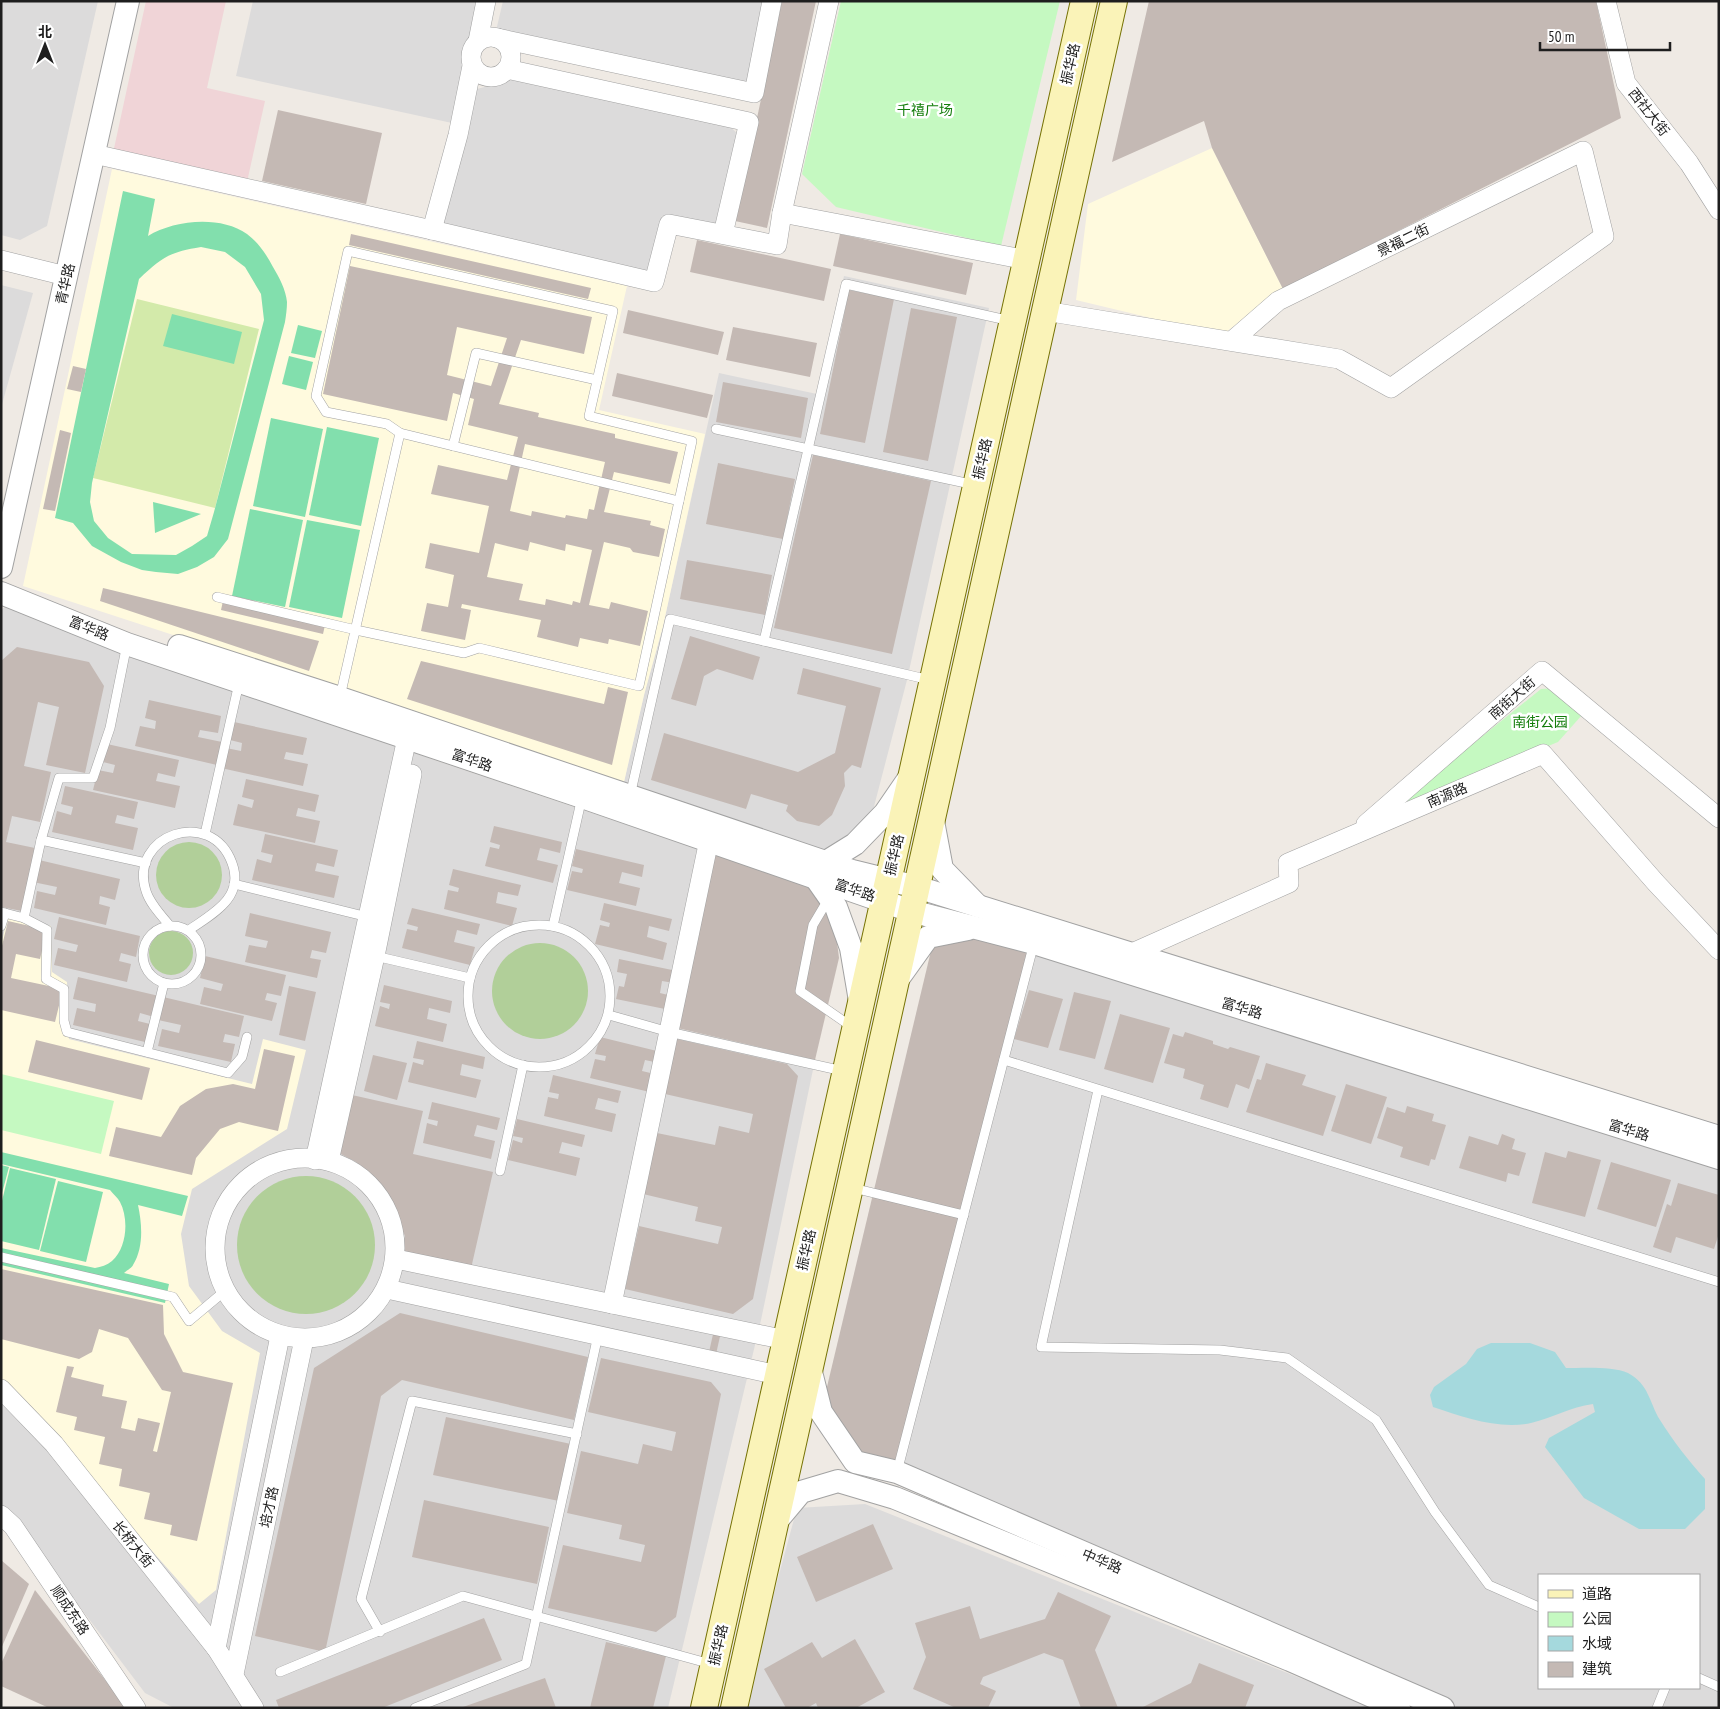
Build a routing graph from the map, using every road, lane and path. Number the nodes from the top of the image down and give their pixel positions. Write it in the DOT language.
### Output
graph roads {
  1 [pos="128,1"];
  2 [pos="486,1"];
  3 [pos="772,1"];
  4 [pos="830,1"];
  5 [pos="1084,1"];
  6 [pos="1114,1"];
  7 [pos="1606,1"];
  8 [pos="497,38"];
  9 [pos="478,41"];
  10 [pos="472,66"];
  11 [pos="507,69"];
  12 [pos="754,93"];
  13 [pos="749,122"];
  14 [pos="94,154"];
  15 [pos="1719,210"];
  16 [pos="782,213"];
  17 [pos="432,230"];
  18 [pos="723,234"];
  19 [pos="1,260"];
  20 [pos="1027,260"];
  21 [pos="66,276"];
  22 [pos="1045,311"];
  23 [pos="1013,321"];
  24 [pos="1232,341"];
  25 [pos="598,380"];
  26 [pos="716,429"];
  27 [pos="400,433"];
  28 [pos="452,446"];
  29 [pos="808,448"];
  30 [pos="977,485"];
  31 [pos="679,500"];
  32 [pos="1,567"];
  33 [pos="1,592"];
  34 [pos="217,597"];
  35 [pos="356,630"];
  36 [pos="764,641"];
  37 [pos="127,644"];
  38 [pos="933,680"];
  39 [pos="239,682"];
  40 [pos="340,698"];
  41 [pos="413,740"];
  42 [pos="912,773"];
  43 [pos="630,796"];
  44 [pos="582,797"];
  45 [pos="932,818"];
  46 [pos="1719,818"];
  47 [pos="205,834"];
  48 [pos="1352,835"];
  49 [pos="41,840"];
  50 [pos="709,840"];
  51 [pos="146,863"];
  52 [pos="820,869"];
  53 [pos="234,884"];
  54 [pos="886,891"];
  55 [pos="829,898"];
  56 [pos="914,899"];
  57 [pos="3,912"];
  58 [pos="977,917"];
  59 [pos="24,918"];
  60 [pos="368,918"];
  61 [pos="1,926"];
  62 [pos="170,926"];
  63 [pos="553,926"];
  64 [pos="189,930"];
  65 [pos="1034,943"];
  66 [pos="1719,950"];
  67 [pos="1130,954"];
  68 [pos="375,956"];
  69 [pos="470,978"];
  70 [pos="896,982"];
  71 [pos="164,983"];
  72 [pos="860,1004"];
  73 [pos="609,1014"];
  74 [pos="855,1030"];
  75 [pos="669,1032"];
  76 [pos="247,1036"];
  77 [pos="147,1052"];
  78 [pos="1004,1060"];
  79 [pos="523,1065"];
  80 [pos="846,1072"];
  81 [pos="1098,1090"];
  82 [pos="1719,1137"];
  83 [pos="1719,1158"];
  84 [pos="322,1160"];
  85 [pos="500,1171"];
  86 [pos="850,1188"];
  87 [pos="964,1215"];
  88 [pos="1,1257"];
  89 [pos="396,1259"];
  90 [pos="1719,1282"];
  91 [pos="387,1289"];
  92 [pos="226,1290"];
  93 [pos="612,1304"];
  94 [pos="598,1335"];
  95 [pos="280,1336"];
  96 [pos="304,1339"];
  97 [pos="786,1340"];
  98 [pos="810,1368"];
  99 [pos="778,1374"];
  100 [pos="1,1389"];
  101 [pos="577,1434"];
  102 [pos="897,1472"];
  103 [pos="1,1515"];
  104 [pos="775,1523"];
  105 [pos="1538,1607"];
  106 [pos="536,1615"];
  107 [pos="380,1632"];
  108 [pos="216,1648"];
  109 [pos="714,1664"];
  110 [pos="280,1672"];
  111 [pos="234,1674"];
  112 [pos="1700,1678"];
  113 [pos="1719,1687"];
  114 [pos="1664,1689"];
  115 [pos="136,1708"];
  116 [pos="254,1708"];
  117 [pos="415,1708"];
  118 [pos="704,1708"];
  119 [pos="734,1708"];
  120 [pos="1399,1708"];
  121 [pos="1442,1708"];
  122 [pos="1657,1708"];
  1 -- 14 [label="street, 青华路"];
  2 -- 9 [label="street"];
  3 -- 12 [label="street"];
  4 -- 16 [label="street"];
  5 -- 20 [label="main road, 振华路"];
  6 -- 22 [label="main road"];
  7 -- 15 [label="street, 西社大街"];
  8 -- 9 [label="street"];
  8 -- 11 [label="street"];
  8 -- 12 [label="street"];
  9 -- 10 [label="street"];
  10 -- 11 [label="street"];
  10 -- 17 [label="street"];
  11 -- 13 [label="street"];
  12 -- 13 [label="street"];
  13 -- 18 [label="street"];
  14 -- 17 [label="street"];
  14 -- 21 [label="street, 青华路"];
  16 -- 18 [label="street"];
  16 -- 20 [label="street"];
  17 -- 18 [label="street"];
  19 -- 21 [label="street"];
  20 -- 23 [label="main road, 振华路"];
  21 -- 32 [label="street, 青华路"];
  22 -- 24 [label="street"];
  22 -- 45 [label="main road"];
  23 -- 29 [label="lane"];
  23 -- 30 [label="main road, 振华路"];
  24 -- 24 [label="street, 景福二街"];
  25 -- 27 [label="lane"];
  25 -- 28 [label="lane"];
  25 -- 31 [label="lane"];
  26 -- 29 [label="lane"];
  27 -- 28 [label="lane"];
  27 -- 35 [label="lane"];
  28 -- 31 [label="lane"];
  29 -- 30 [label="lane"];
  29 -- 36 [label="lane"];
  30 -- 38 [label="main road, 振华路"];
  31 -- 35 [label="lane"];
  33 -- 37 [label="street, 富华路"];
  33 -- 40 [label="street, 富华路"];
  34 -- 35 [label="lane"];
  35 -- 40 [label="lane"];
  36 -- 38 [label="lane"];
  36 -- 43 [label="lane"];
  37 -- 39 [label="street, 富华路"];
  37 -- 49 [label="lane"];
  38 -- 42 [label="main road, 振华路"];
  39 -- 41 [label="street, 富华路"];
  39 -- 47 [label="lane"];
  40 -- 43 [label="street, 富华路"];
  41 -- 44 [label="street, 富华路"];
  41 -- 60 [label="street"];
  41 -- 68 [label="street"];
  42 -- 52 [label="street"];
  42 -- 54 [label="main road, 振华路"];
  43 -- 52 [label="street, 富华路"];
  44 -- 50 [label="street, 富华路"];
  44 -- 63 [label="lane"];
  45 -- 56 [label="main road"];
  45 -- 58 [label="street"];
  46 -- 48 [label="street, 南街大街"];
  47 -- 51 [label="lane"];
  47 -- 53 [label="lane"];
  48 -- 66 [label="street, 南源路"];
  48 -- 67 [label="street, 南源路"];
  49 -- 51 [label="lane"];
  49 -- 59 [label="lane"];
  50 -- 52 [label="street, 富华路"];
  50 -- 75 [label="street"];
  51 -- 62 [label="lane"];
  52 -- 54 [label="street, 富华路"];
  52 -- 55 [label="street"];
  53 -- 60 [label="lane"];
  53 -- 64 [label="lane"];
  54 -- 56 [label="street, 富华路"];
  54 -- 72 [label="main road, 振华路"];
  55 -- 72 [label="street"];
  55 -- 74 [label="lane"];
  56 -- 58 [label="street, 富华路"];
  56 -- 70 [label="main road"];
  57 -- 59 [label="lane"];
  57 -- 61 [label="lane"];
  58 -- 65 [label="street, 富华路"];
  58 -- 67 [label="street, 富华路"];
  58 -- 70 [label="street"];
  59 -- 77 [label="lane"];
  60 -- 84 [label="street"];
  62 -- 64 [label="lane"];
  62 -- 71 [label="lane"];
  63 -- 69 [label="lane"];
  63 -- 73 [label="lane"];
  64 -- 71 [label="lane"];
  65 -- 78 [label="lane"];
  65 -- 83 [label="street, 富华路"];
  67 -- 82 [label="street, 富华路"];
  68 -- 69 [label="lane"];
  68 -- 84 [label="street"];
  69 -- 79 [label="lane"];
  70 -- 86 [label="main road"];
  71 -- 77 [label="lane"];
  72 -- 74 [label="main road, 振华路"];
  73 -- 75 [label="lane"];
  73 -- 79 [label="lane"];
  74 -- 80 [label="main road, 振华路"];
  75 -- 80 [label="lane"];
  75 -- 93 [label="street"];
  76 -- 77 [label="lane"];
  78 -- 81 [label="lane"];
  78 -- 87 [label="lane"];
  79 -- 85 [label="lane"];
  80 -- 97 [label="main road, 振华路"];
  81 -- 90 [label="lane"];
  81 -- 105 [label="lane"];
  84 -- 89 [label="street"];
  84 -- 92 [label="street"];
  86 -- 87 [label="lane"];
  86 -- 98 [label="main road"];
  87 -- 102 [label="lane"];
  88 -- 92 [label="lane"];
  89 -- 91 [label="street"];
  89 -- 93 [label="street"];
  91 -- 94 [label="street"];
  91 -- 96 [label="street"];
  92 -- 95 [label="street"];
  93 -- 97 [label="street"];
  94 -- 99 [label="street"];
  94 -- 101 [label="lane"];
  95 -- 96 [label="street"];
  95 -- 108 [label="street, 培才路"];
  96 -- 111 [label="street, 培才路"];
  97 -- 99 [label="main road, 振华路"];
  98 -- 102 [label="street, 中华路"];
  98 -- 104 [label="main road"];
  99 -- 109 [label="main road, 振华路"];
  100 -- 108 [label="street, 长桥大街"];
  101 -- 106 [label="lane"];
  101 -- 107 [label="lane"];
  102 -- 121 [label="street, 中华路"];
  103 -- 115 [label="street, 顺成东路"];
  104 -- 119 [label="main road"];
  104 -- 120 [label="street, 中华路"];
  106 -- 107 [label="lane"];
  106 -- 109 [label="lane"];
  106 -- 117 [label="lane"];
  107 -- 110 [label="lane"];
  108 -- 111 [label="street, 长桥大街"];
  109 -- 118 [label="main road, 振华路"];
  111 -- 116 [label="street, 长桥大街"];
  112 -- 113 [label="lane"];
  114 -- 122 [label="lane"];
}
